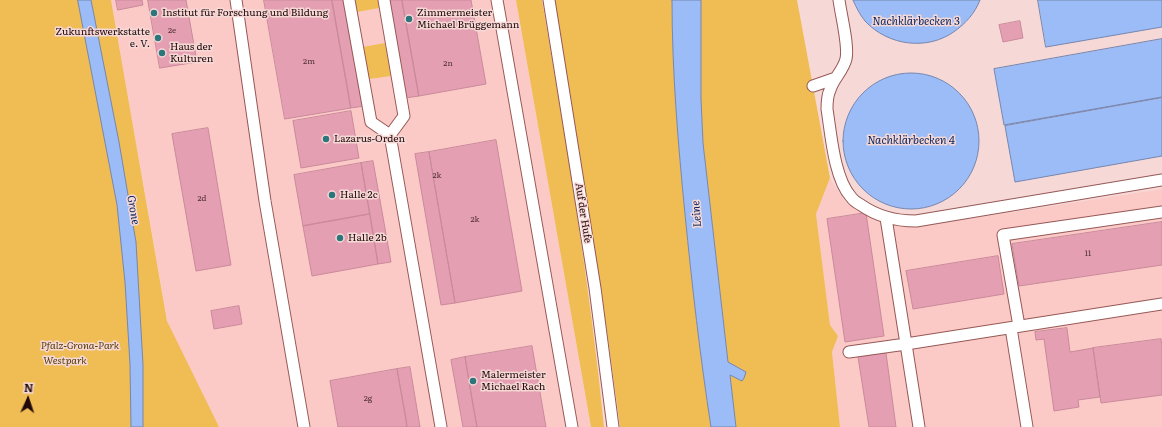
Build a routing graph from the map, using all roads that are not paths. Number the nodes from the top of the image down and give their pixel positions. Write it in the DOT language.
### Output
graph roads {
  1 [pos="236,0"];
  2 [pos="349,0"];
  3 [pos="384,0"];
  4 [pos="497,0"];
  5 [pos="549,0"];
  6 [pos="838,0"];
  7 [pos="836,78"];
  8 [pos="813,86"];
  9 [pos="390,135"];
  10 [pos="1162,180"];
  11 [pos="1162,212"];
  12 [pos="886,218"];
  13 [pos="1162,304"];
  14 [pos="1015,327"];
  15 [pos="906,344"];
  16 [pos="849,352"];
  17 [pos="304,427"];
  18 [pos="441,427"];
  19 [pos="572,427"];
  20 [pos="613,427"];
  21 [pos="919,427"];
  22 [pos="1027,427"];
  1 -- 17 [label="lane"];
  2 -- 9 [label="lane"];
  3 -- 9 [label="lane"];
  4 -- 19 [label="lane"];
  5 -- 20 [label="lane, Auf der Hufe"];
  6 -- 7 [label="lane"];
  7 -- 8 [label="lane"];
  7 -- 12 [label="lane"];
  9 -- 18 [label="lane"];
  10 -- 12 [label="lane"];
  11 -- 14 [label="lane"];
  12 -- 15 [label="lane"];
  13 -- 14 [label="lane"];
  14 -- 15 [label="lane"];
  14 -- 22 [label="lane"];
  15 -- 16 [label="lane"];
  15 -- 21 [label="lane"];
}
